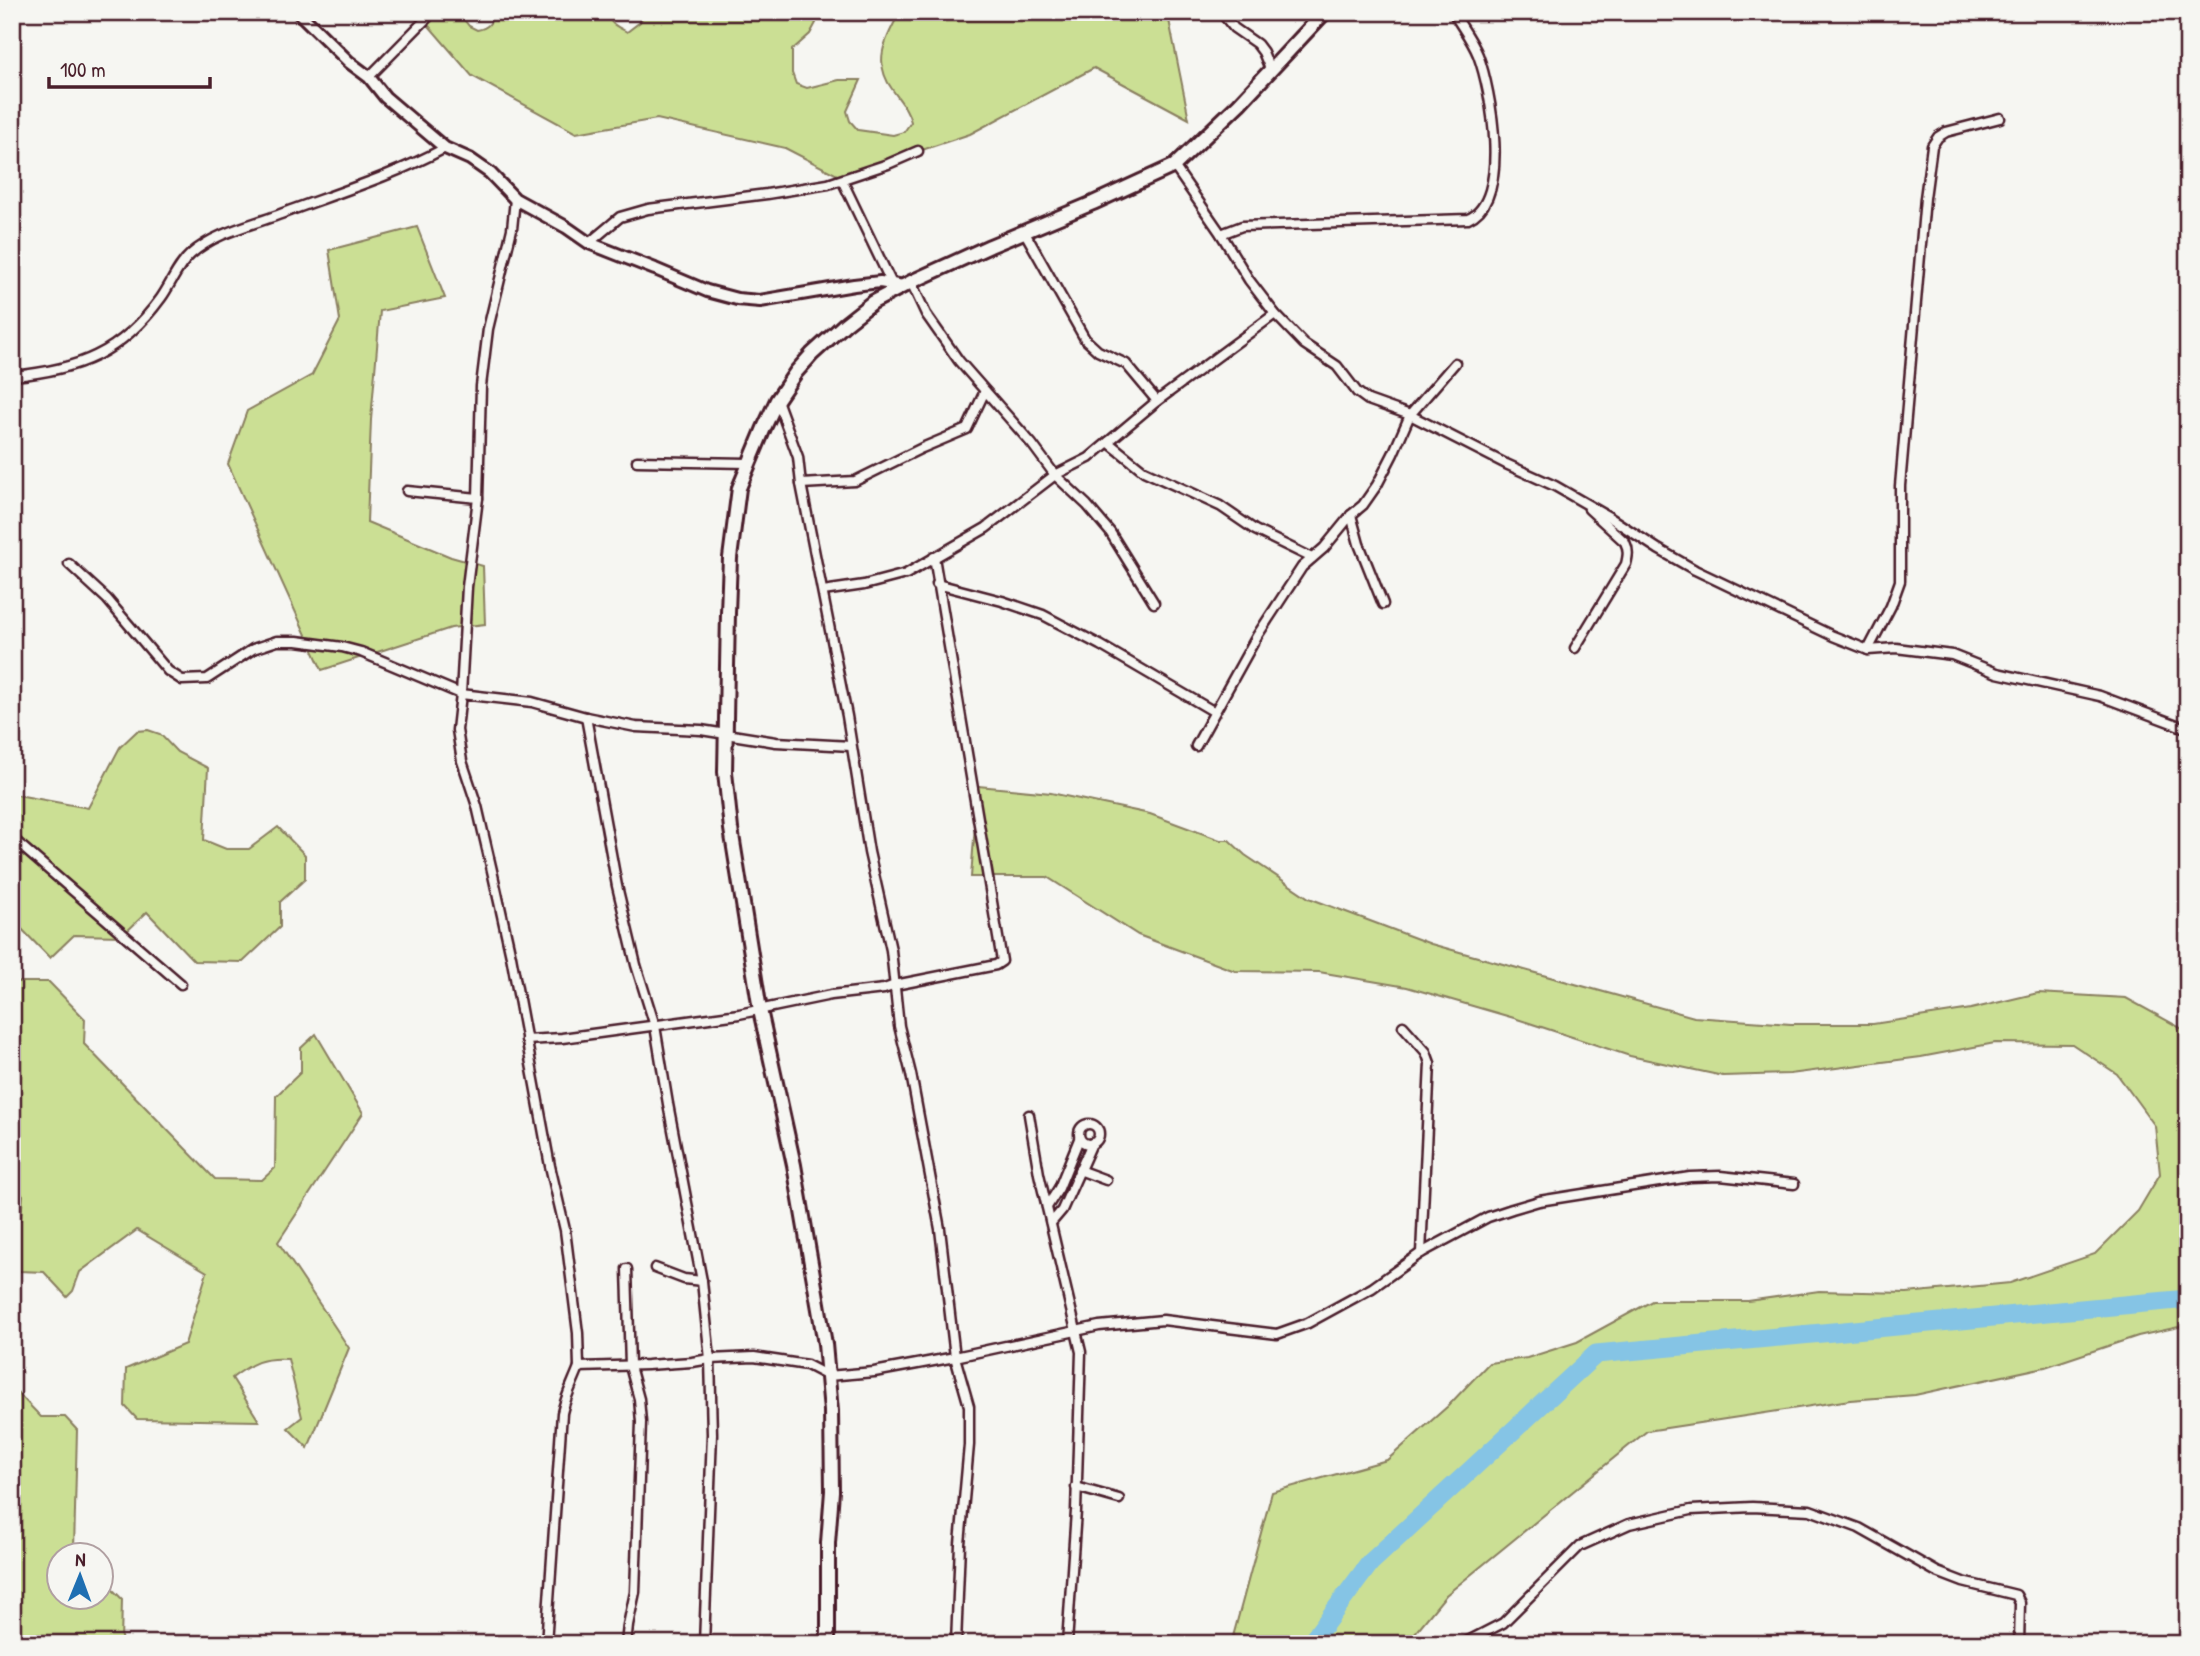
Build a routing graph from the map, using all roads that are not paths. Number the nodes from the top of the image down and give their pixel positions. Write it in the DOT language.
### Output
graph roads {
  1 [pos="298,12"];
  2 [pos="433,12"];
  3 [pos="1221,12"];
  4 [pos="1325,12"];
  5 [pos="1453,12"];
  6 [pos="1270,69"];
  7 [pos="369,77"];
  8 [pos="2000,118"];
  9 [pos="446,148"];
  10 [pos="918,151"];
  11 [pos="1174,166"];
  12 [pos="842,180"];
  13 [pos="515,199"];
  14 [pos="1024,231"];
  15 [pos="1221,234"];
  16 [pos="589,243"];
  17 [pos="902,284"];
  18 [pos="1275,314"];
  19 [pos="1455,363"];
  20 [pos="12,376"];
  21 [pos="985,391"];
  22 [pos="778,400"];
  23 [pos="1157,401"];
  24 [pos="1410,415"];
  25 [pos="1108,442"];
  26 [pos="637,461"];
  27 [pos="748,463"];
  28 [pos="1055,475"];
  29 [pos="801,484"];
  30 [pos="407,491"];
  31 [pos="478,498"];
  32 [pos="1576,498"];
  33 [pos="1351,515"];
  34 [pos="934,557"];
  35 [pos="1312,558"];
  36 [pos="69,564"];
  37 [pos="937,584"];
  38 [pos="823,591"];
  39 [pos="1154,603"];
  40 [pos="1383,604"];
  41 [pos="1575,648"];
  42 [pos="1868,650"];
  43 [pos="461,694"];
  44 [pos="1213,711"];
  45 [pos="586,717"];
  46 [pos="2188,729"];
  47 [pos="725,733"];
  48 [pos="851,746"];
  49 [pos="1196,746"];
  50 [pos="12,838"];
  51 [pos="181,984"];
  52 [pos="895,985"];
  53 [pos="760,1010"];
  54 [pos="655,1026"];
  55 [pos="1404,1026"];
  56 [pos="526,1040"];
  57 [pos="1030,1115"];
  58 [pos="1079,1139"];
  59 [pos="1092,1143"];
  60 [pos="1079,1170"];
  61 [pos="1106,1180"];
  62 [pos="1794,1184"];
  63 [pos="1048,1207"];
  64 [pos="1051,1223"];
  65 [pos="1421,1253"];
  66 [pos="656,1268"];
  67 [pos="627,1269"];
  68 [pos="702,1281"];
  69 [pos="1077,1331"];
  70 [pos="955,1357"];
  71 [pos="710,1359"];
  72 [pos="630,1366"];
  73 [pos="579,1367"];
  74 [pos="828,1376"];
  75 [pos="1076,1487"];
  76 [pos="1119,1499"];
  77 [pos="546,1644"];
  78 [pos="626,1644"];
  79 [pos="704,1644"];
  80 [pos="828,1644"];
  81 [pos="957,1644"];
  82 [pos="1067,1644"];
  83 [pos="1462,1644"];
  84 [pos="2019,1644"];
  1 -- 7 [label="street"];
  2 -- 7 [label="street"];
  3 -- 6 [label="street"];
  4 -- 6 [label="main road"];
  5 -- 15 [label="street"];
  6 -- 11 [label="main road"];
  7 -- 9 [label="street"];
  8 -- 42 [label="street"];
  9 -- 13 [label="street"];
  9 -- 20 [label="street"];
  10 -- 12 [label="street"];
  11 -- 14 [label="main road"];
  11 -- 15 [label="street"];
  12 -- 16 [label="street"];
  12 -- 17 [label="street"];
  13 -- 16 [label="street"];
  13 -- 31 [label="street"];
  14 -- 17 [label="main road"];
  14 -- 23 [label="street"];
  15 -- 18 [label="street"];
  16 -- 17 [label="street"];
  17 -- 21 [label="street"];
  17 -- 22 [label="main road"];
  18 -- 23 [label="street"];
  18 -- 24 [label="street"];
  19 -- 24 [label="street"];
  21 -- 28 [label="street"];
  21 -- 29 [label="street"];
  22 -- 27 [label="main road"];
  22 -- 29 [label="street"];
  23 -- 25 [label="street"];
  24 -- 32 [label="street"];
  24 -- 33 [label="street"];
  25 -- 28 [label="street"];
  25 -- 35 [label="street"];
  26 -- 27 [label="street"];
  27 -- 47 [label="main road"];
  28 -- 34 [label="street"];
  28 -- 39 [label="street"];
  29 -- 38 [label="street"];
  30 -- 31 [label="street"];
  31 -- 43 [label="street"];
  32 -- 41 [label="street"];
  32 -- 42 [label="street"];
  33 -- 35 [label="street"];
  33 -- 40 [label="street"];
  34 -- 37 [label="street"];
  34 -- 38 [label="street"];
  35 -- 44 [label="street"];
  36 -- 43 [label="street"];
  37 -- 44 [label="street"];
  37 -- 52 [label="street"];
  38 -- 48 [label="street"];
  42 -- 46 [label="street"];
  43 -- 45 [label="street"];
  43 -- 56 [label="street"];
  44 -- 49 [label="street"];
  45 -- 47 [label="street"];
  45 -- 54 [label="street"];
  47 -- 48 [label="street"];
  47 -- 53 [label="main road"];
  48 -- 52 [label="street"];
  50 -- 51 [label="street"];
  52 -- 53 [label="street"];
  52 -- 70 [label="street"];
  53 -- 54 [label="street"];
  53 -- 74 [label="main road"];
  54 -- 56 [label="street"];
  54 -- 68 [label="street"];
  55 -- 65 [label="street"];
  56 -- 73 [label="street"];
  57 -- 63 [label="street"];
  58 -- 59 [label="street"];
  58 -- 59 [label="street"];
  58 -- 63 [label="street"];
  59 -- 60 [label="street"];
  60 -- 61 [label="street"];
  60 -- 64 [label="street"];
  62 -- 65 [label="street"];
  63 -- 64 [label="street"];
  64 -- 69 [label="street"];
  65 -- 69 [label="street"];
  66 -- 68 [label="street"];
  67 -- 72 [label="street"];
  68 -- 71 [label="street"];
  69 -- 70 [label="street"];
  69 -- 75 [label="street"];
  70 -- 74 [label="street"];
  70 -- 81 [label="street"];
  71 -- 72 [label="street"];
  71 -- 74 [label="street"];
  71 -- 79 [label="street"];
  72 -- 73 [label="street"];
  72 -- 78 [label="street"];
  73 -- 77 [label="street"];
  74 -- 80 [label="main road"];
  75 -- 76 [label="street"];
  75 -- 82 [label="street"];
  83 -- 84 [label="street"];
}
